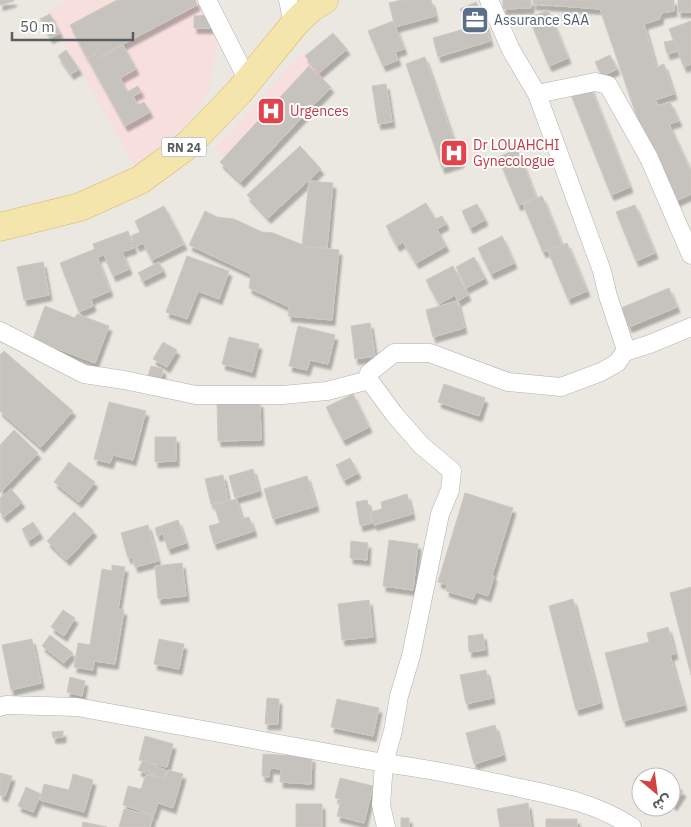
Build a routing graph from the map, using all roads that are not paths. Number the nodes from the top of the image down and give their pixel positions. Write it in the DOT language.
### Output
graph roads {
  1 [pos="207,0"];
  2 [pos="324,0"];
  3 [pos="489,0"];
  4 [pos="293,10"];
  5 [pos="248,81"];
  6 [pos="537,94"];
  7 [pos="0,227"];
  8 [pos="691,255"];
  9 [pos="691,327"];
  10 [pos="0,332"];
  11 [pos="625,352"];
  12 [pos="368,380"];
  13 [pos="0,707"];
  14 [pos="384,763"];
  15 [pos="386,827"];
  16 [pos="632,827"];
  1 -- 5 [label="street"];
  2 -- 4 [label="main road, RN 24"];
  3 -- 6 [label="street"];
  4 -- 5 [label="main road, RN 24"];
  5 -- 7 [label="main road, RN 24"];
  6 -- 8 [label="street"];
  6 -- 11 [label="street"];
  9 -- 11 [label="street"];
  10 -- 12 [label="street"];
  11 -- 12 [label="street"];
  12 -- 14 [label="street"];
  13 -- 14 [label="street"];
  14 -- 15 [label="street"];
  14 -- 16 [label="street"];
}
